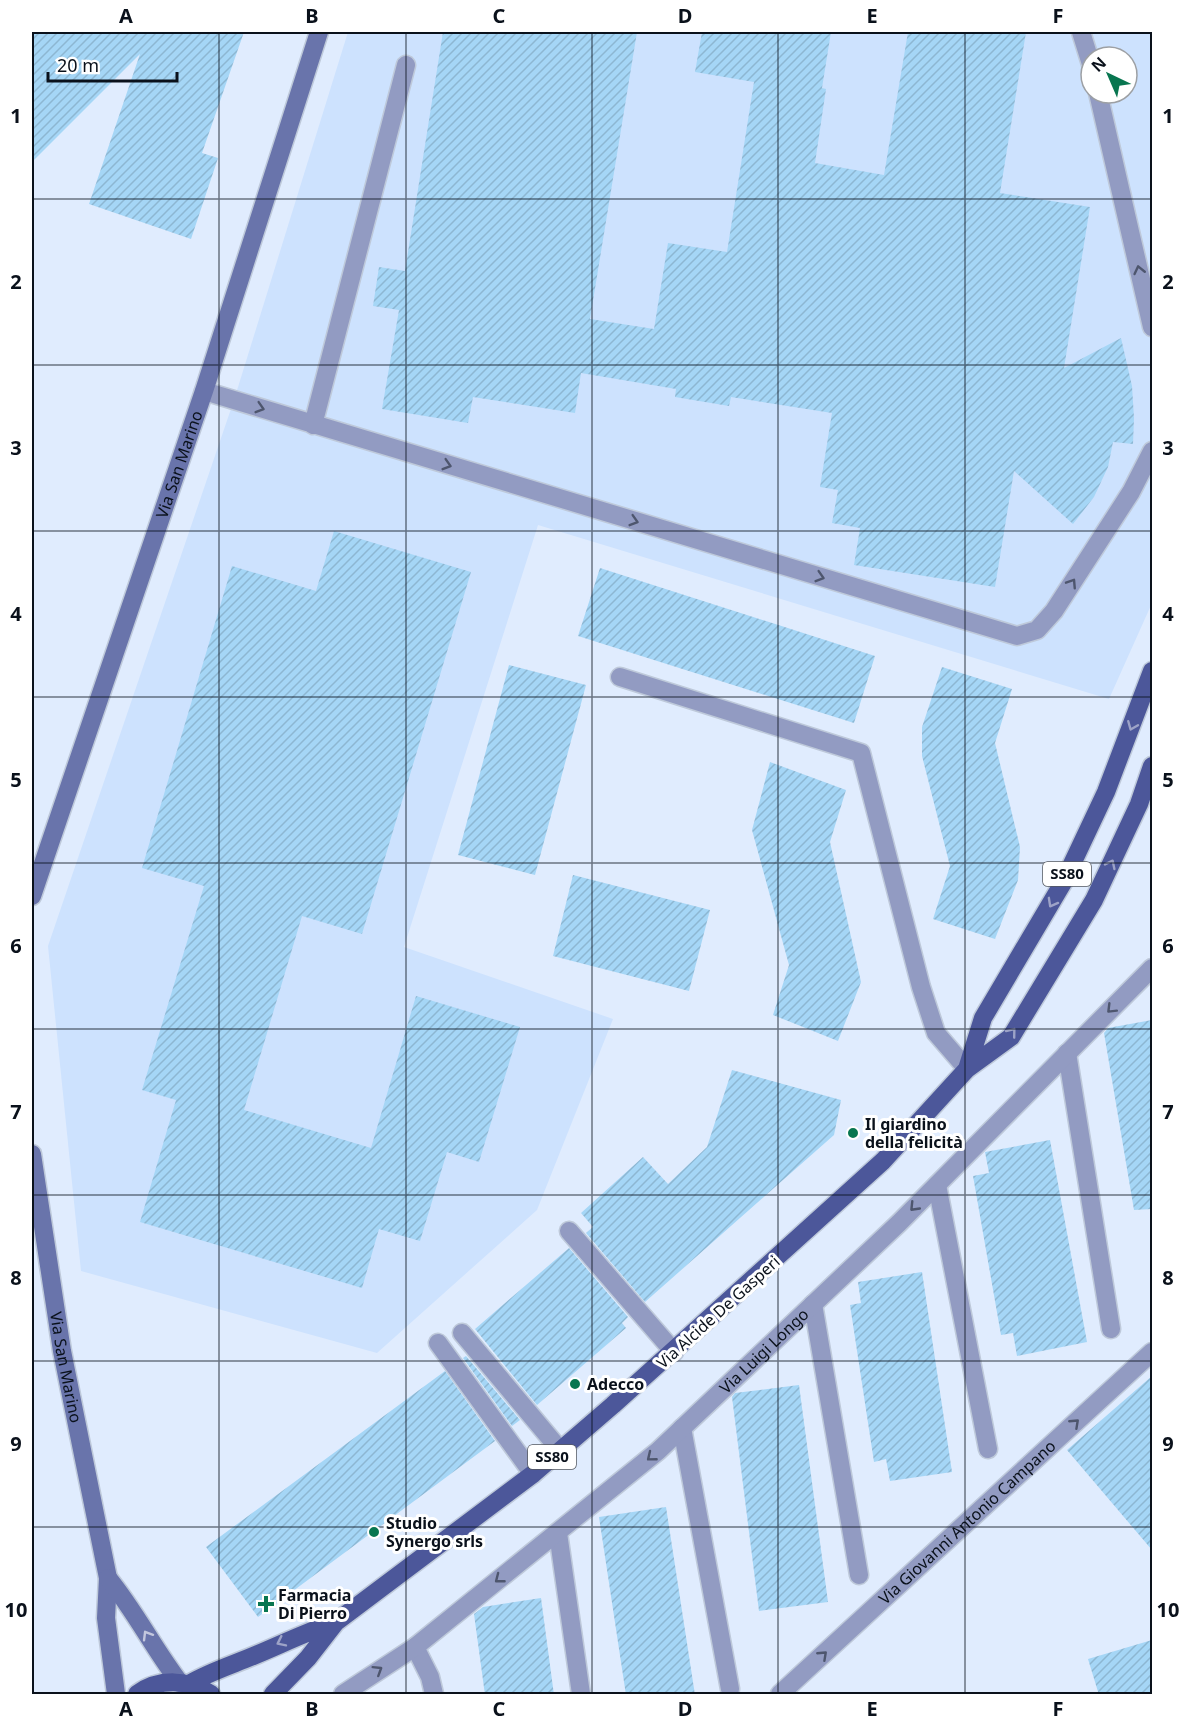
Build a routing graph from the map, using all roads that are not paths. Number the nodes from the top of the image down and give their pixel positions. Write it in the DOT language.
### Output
graph roads {
  1 [pos="319,32"];
  2 [pos="406,65"];
  3 [pos="1101,105"];
  4 [pos="1152,327"];
  5 [pos="204,391"];
  6 [pos="313,425"];
  7 [pos="1152,451"];
  8 [pos="1152,671"];
  9 [pos="620,677"];
  10 [pos="1152,766"];
  11 [pos="32,896"];
  12 [pos="1152,968"];
  13 [pos="1067,1053"];
  14 [pos="967,1069"];
  15 [pos="32,1154"];
  16 [pos="937,1185"];
  17 [pos="569,1232"];
  18 [pos="813,1304"];
  19 [pos="1111,1329"];
  20 [pos="462,1333"];
  21 [pos="438,1343"];
  22 [pos="674,1352"];
  23 [pos="1152,1352"];
  24 [pos="682,1428"];
  25 [pos="560,1449"];
  26 [pos="988,1449"];
  27 [pos="532,1474"];
  28 [pos="558,1533"];
  29 [pos="859,1575"];
  30 [pos="108,1578"];
  31 [pos="336,1622"];
  32 [pos="415,1647"];
  33 [pos="185,1683"];
  34 [pos="730,1689"];
  35 [pos="116,1695"];
  36 [pos="137,1695"];
  37 [pos="211,1695"];
  38 [pos="273,1695"];
  39 [pos="343,1695"];
  40 [pos="434,1695"];
  41 [pos="581,1695"];
  42 [pos="780,1695"];
  1 -- 5 [label="street, Via San Marino"];
  2 -- 6 [label="street"];
  4 -- 3 [label="street, one-way"];
  5 -- 6 [label="street, one-way"];
  5 -- 11 [label="street, Via San Marino"];
  6 -- 7 [label="street, one-way"];
  8 -- 14 [label="main road, Via Alcide De Gasperi / SS80, one-way"];
  9 -- 14 [label="street"];
  14 -- 10 [label="main road, Via Alcide De Gasperi / SS80, one-way"];
  12 -- 13 [label="street, Via Luigi Longo, one-way"];
  13 -- 16 [label="street, Via Luigi Longo"];
  13 -- 19 [label="street"];
  14 -- 22 [label="main road, Via Alcide De Gasperi / SS80"];
  15 -- 30 [label="street, Via San Marino"];
  16 -- 18 [label="street, Via Luigi Longo, one-way"];
  16 -- 26 [label="street"];
  17 -- 22 [label="street"];
  18 -- 24 [label="street, Via Luigi Longo"];
  18 -- 29 [label="street"];
  20 -- 25 [label="street"];
  21 -- 27 [label="street"];
  22 -- 25 [label="main road, Via Alcide De Gasperi / SS80"];
  42 -- 23 [label="street, Via Giovanni Antonio Campano, one-way"];
  24 -- 28 [label="street, Via Luigi Longo, one-way"];
  24 -- 34 [label="street"];
  25 -- 27 [label="main road, Via Alcide De Gasperi / SS80"];
  27 -- 31 [label="main road, Via Alcide De Gasperi / SS80"];
  28 -- 32 [label="street, Via Luigi Longo, one-way"];
  28 -- 41 [label="street"];
  33 -- 30 [label="street, Via San Marino, one-way"];
  30 -- 35 [label="street, Via San Marino"];
  31 -- 33 [label="main road, Via Alcide De Gasperi / SS80, one-way"];
  31 -- 38 [label="main road, Via Alcide De Gasperi / SS80"];
  39 -- 32 [label="street, Via Luigi Longo, one-way"];
  32 -- 40 [label="street"];
  33 -- 36 [label="main road, SS80"];
  33 -- 37 [label="main road"];
}
